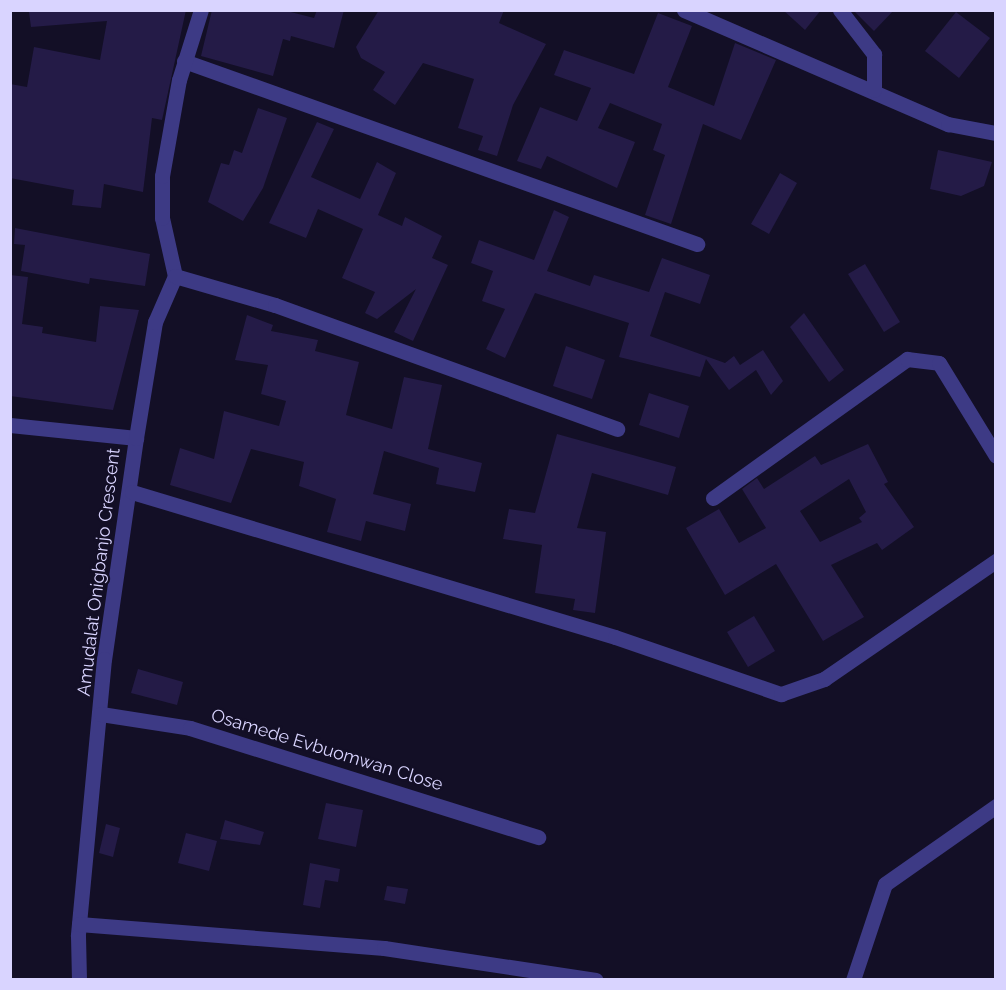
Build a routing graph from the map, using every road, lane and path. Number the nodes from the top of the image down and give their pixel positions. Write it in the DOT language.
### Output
graph roads {
  1 [pos="201,10"];
  2 [pos="684,10"];
  3 [pos="840,10"];
  4 [pos="184,61"];
  5 [pos="874,90"];
  6 [pos="996,133"];
  7 [pos="697,244"];
  8 [pos="175,276"];
  9 [pos="10,425"];
  10 [pos="617,429"];
  11 [pos="136,438"];
  12 [pos="996,456"];
  13 [pos="132,492"];
  14 [pos="713,498"];
  15 [pos="996,561"];
  16 [pos="101,714"];
  17 [pos="996,806"];
  18 [pos="538,837"];
  19 [pos="80,924"];
  20 [pos="79,980"];
  21 [pos="596,980"];
  22 [pos="853,980"];
  1 -- 4 [label="street"];
  2 -- 5 [label="street"];
  3 -- 5 [label="street"];
  4 -- 7 [label="street"];
  4 -- 8 [label="street"];
  5 -- 6 [label="street"];
  8 -- 10 [label="street"];
  8 -- 11 [label="street"];
  9 -- 11 [label="street, Amudalat Onigbanjo Crescent"];
  11 -- 13 [label="street, Amudalat Onigbanjo Crescent"];
  12 -- 14 [label="street"];
  13 -- 15 [label="street"];
  13 -- 16 [label="street, Amudalat Onigbanjo Crescent"];
  16 -- 18 [label="street, Osamede Evbuomwan Close"];
  16 -- 19 [label="street, Amudalat Onigbanjo Crescent"];
  17 -- 22 [label="street"];
  19 -- 20 [label="street, Amudalat Onigbanjo Crescent"];
  19 -- 21 [label="street"];
}
